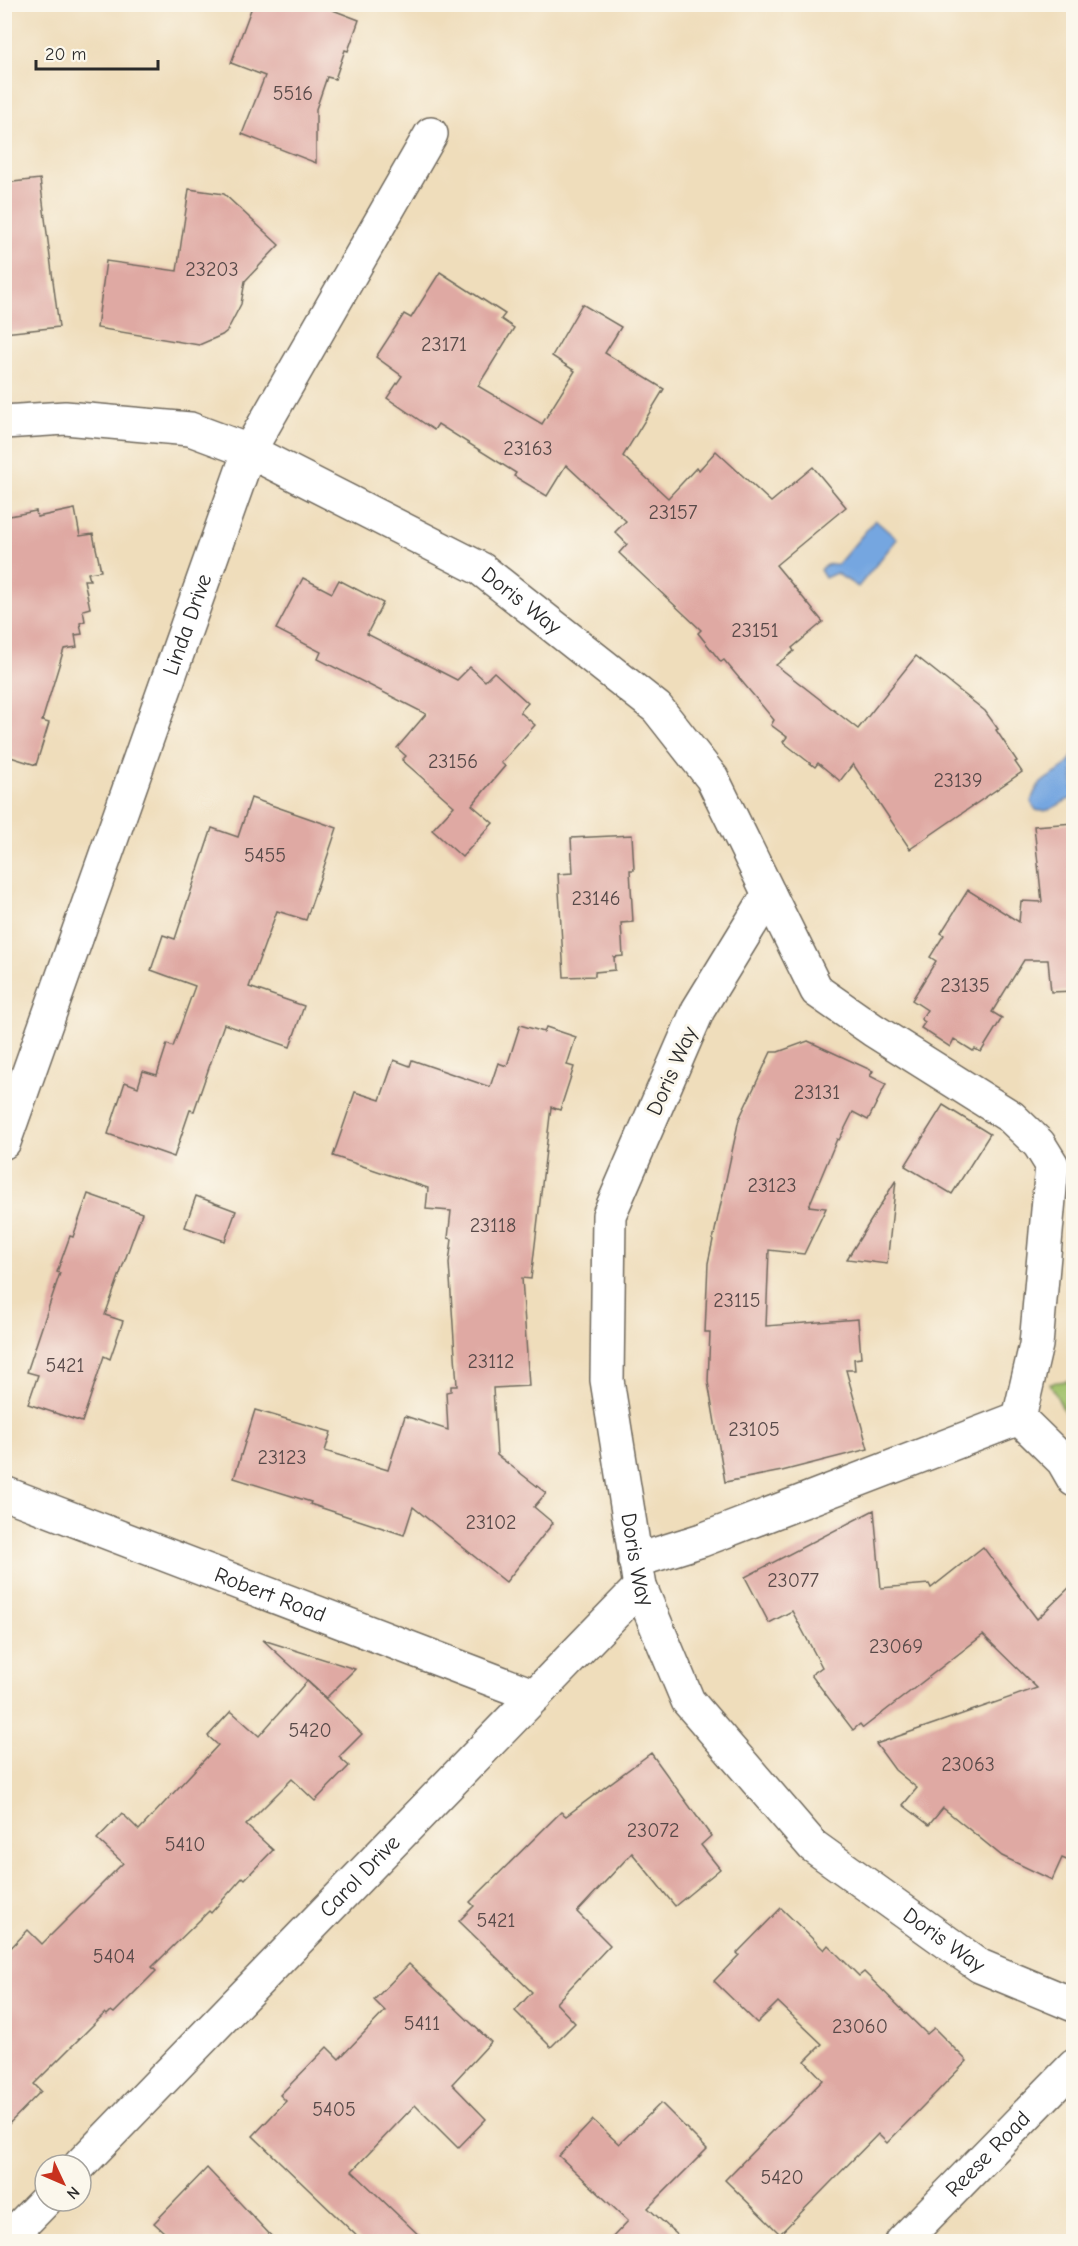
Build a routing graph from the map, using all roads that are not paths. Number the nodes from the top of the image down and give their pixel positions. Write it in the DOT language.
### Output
graph roads {
  1 [pos="431,134"];
  2 [pos="4,422"];
  3 [pos="249,451"];
  4 [pos="768,894"];
  5 [pos="4,1142"];
  6 [pos="1019,1418"];
  7 [pos="1074,1480"];
  8 [pos="4,1494"];
  9 [pos="637,1574"];
  10 [pos="535,1696"];
  11 [pos="1074,2005"];
  12 [pos="1074,2066"];
  13 [pos="92,2153"];
  14 [pos="33,2213"];
  15 [pos="5,2241"];
  16 [pos="902,2241"];
  1 -- 3 [label="street, Linda Drive"];
  2 -- 3 [label="street, Doris Way"];
  3 -- 4 [label="street, Doris Way"];
  3 -- 5 [label="street, Linda Drive"];
  4 -- 6 [label="street"];
  4 -- 9 [label="street, Doris Way"];
  6 -- 7 [label="street"];
  6 -- 9 [label="street"];
  8 -- 10 [label="street, Robert Road"];
  9 -- 10 [label="street, Carol Drive"];
  9 -- 11 [label="street, Doris Way"];
  10 -- 13 [label="street, Carol Drive"];
  12 -- 16 [label="street, Reese Road"];
  14 -- 15 [label="street"];
}
